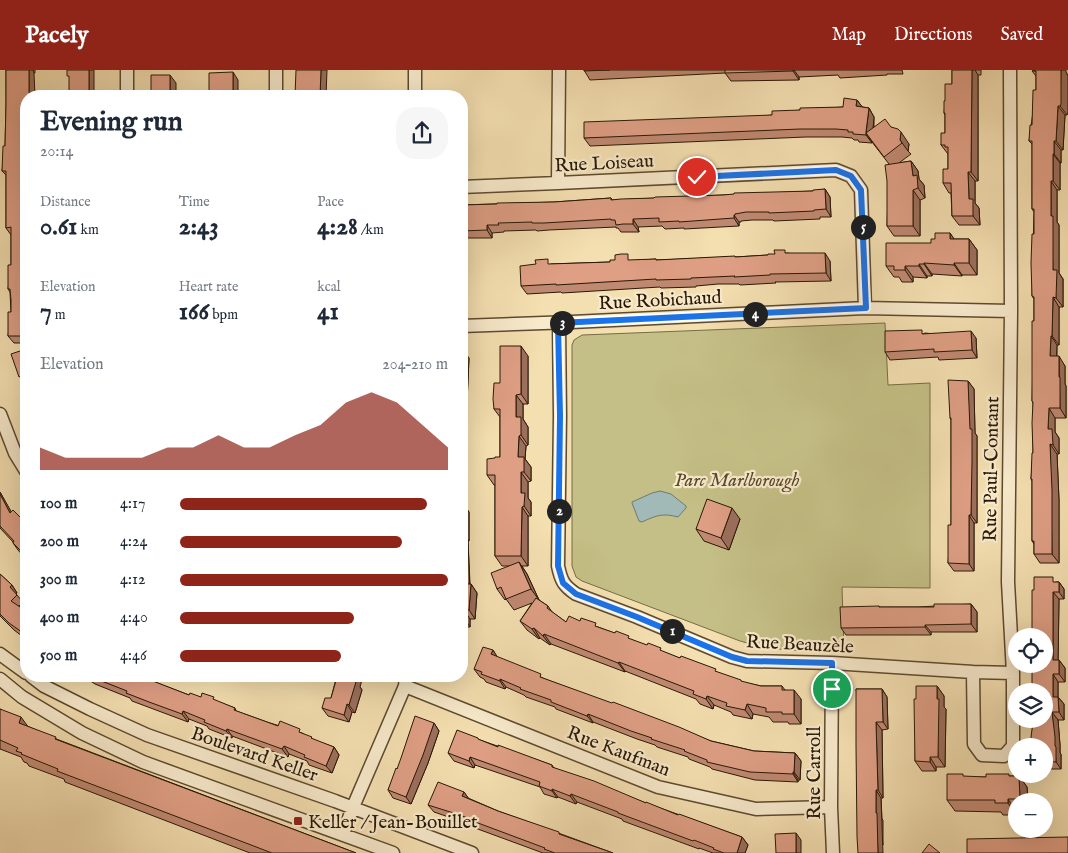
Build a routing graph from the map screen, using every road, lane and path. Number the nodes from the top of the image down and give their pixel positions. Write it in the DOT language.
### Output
graph roads {
  1 [pos="127,70"];
  2 [pos="276,70"];
  3 [pos="415,70"];
  4 [pos="559,70"];
  5 [pos="1010,70"];
  6 [pos="127,90"];
  7 [pos="276,90"];
  8 [pos="415,90"];
  9 [pos="558,184"];
  10 [pos="468,187"];
  11 [pos="866,308"];
  12 [pos="1011,311"];
  13 [pos="558,323"];
  14 [pos="468,326"];
  15 [pos="0,414"];
  16 [pos="20,461"];
  17 [pos="1010,628"];
  18 [pos="0,654"];
  19 [pos="832,663"];
  20 [pos="20,669"];
  21 [pos="973,672"];
  22 [pos="1008,673"];
  23 [pos="1012,673"];
  24 [pos="0,679"];
  25 [pos="39,682"];
  26 [pos="405,682"];
  27 [pos="407,682"];
  28 [pos="830,807"];
  29 [pos="353,808"];
  30 [pos="343,834"];
  31 [pos="393,853"];
  32 [pos="472,853"];
  33 [pos="833,853"];
  1 -- 6 [label="street"];
  2 -- 7 [label="street"];
  3 -- 8 [label="street"];
  4 -- 9 [label="street"];
  5 -- 12 [label="street, Rue Paul-Contant"];
  9 -- 10 [label="street, Rue Loiseau"];
  9 -- 11 [label="street, Rue Loiseau"];
  11 -- 12 [label="street, Rue Robichaud"];
  11 -- 13 [label="street, Rue Robichaud"];
  12 -- 17 [label="street, Rue Paul-Contant"];
  13 -- 14 [label="street, Rue Robichaud"];
  13 -- 19 [label="street, Rue Beauzèle"];
  15 -- 16 [label="street"];
  18 -- 20 [label="street"];
  19 -- 21 [label="street, Rue Beauzèle"];
  19 -- 28 [label="street, Rue Carroll"];
  21 -- 22 [label="street, Rue Beauzèle"];
  21 -- 23 [label="street, Rue Paul-Contant"];
  24 -- 30 [label="street"];
  25 -- 29 [label="street, Boulevard Keller"];
  26 -- 29 [label="street"];
  27 -- 28 [label="street, Rue Kaufman"];
  28 -- 33 [label="street, Rue Carroll"];
  29 -- 30 [label="street"];
  29 -- 32 [label="street, Boulevard Keller"];
  30 -- 31 [label="street"];
}
